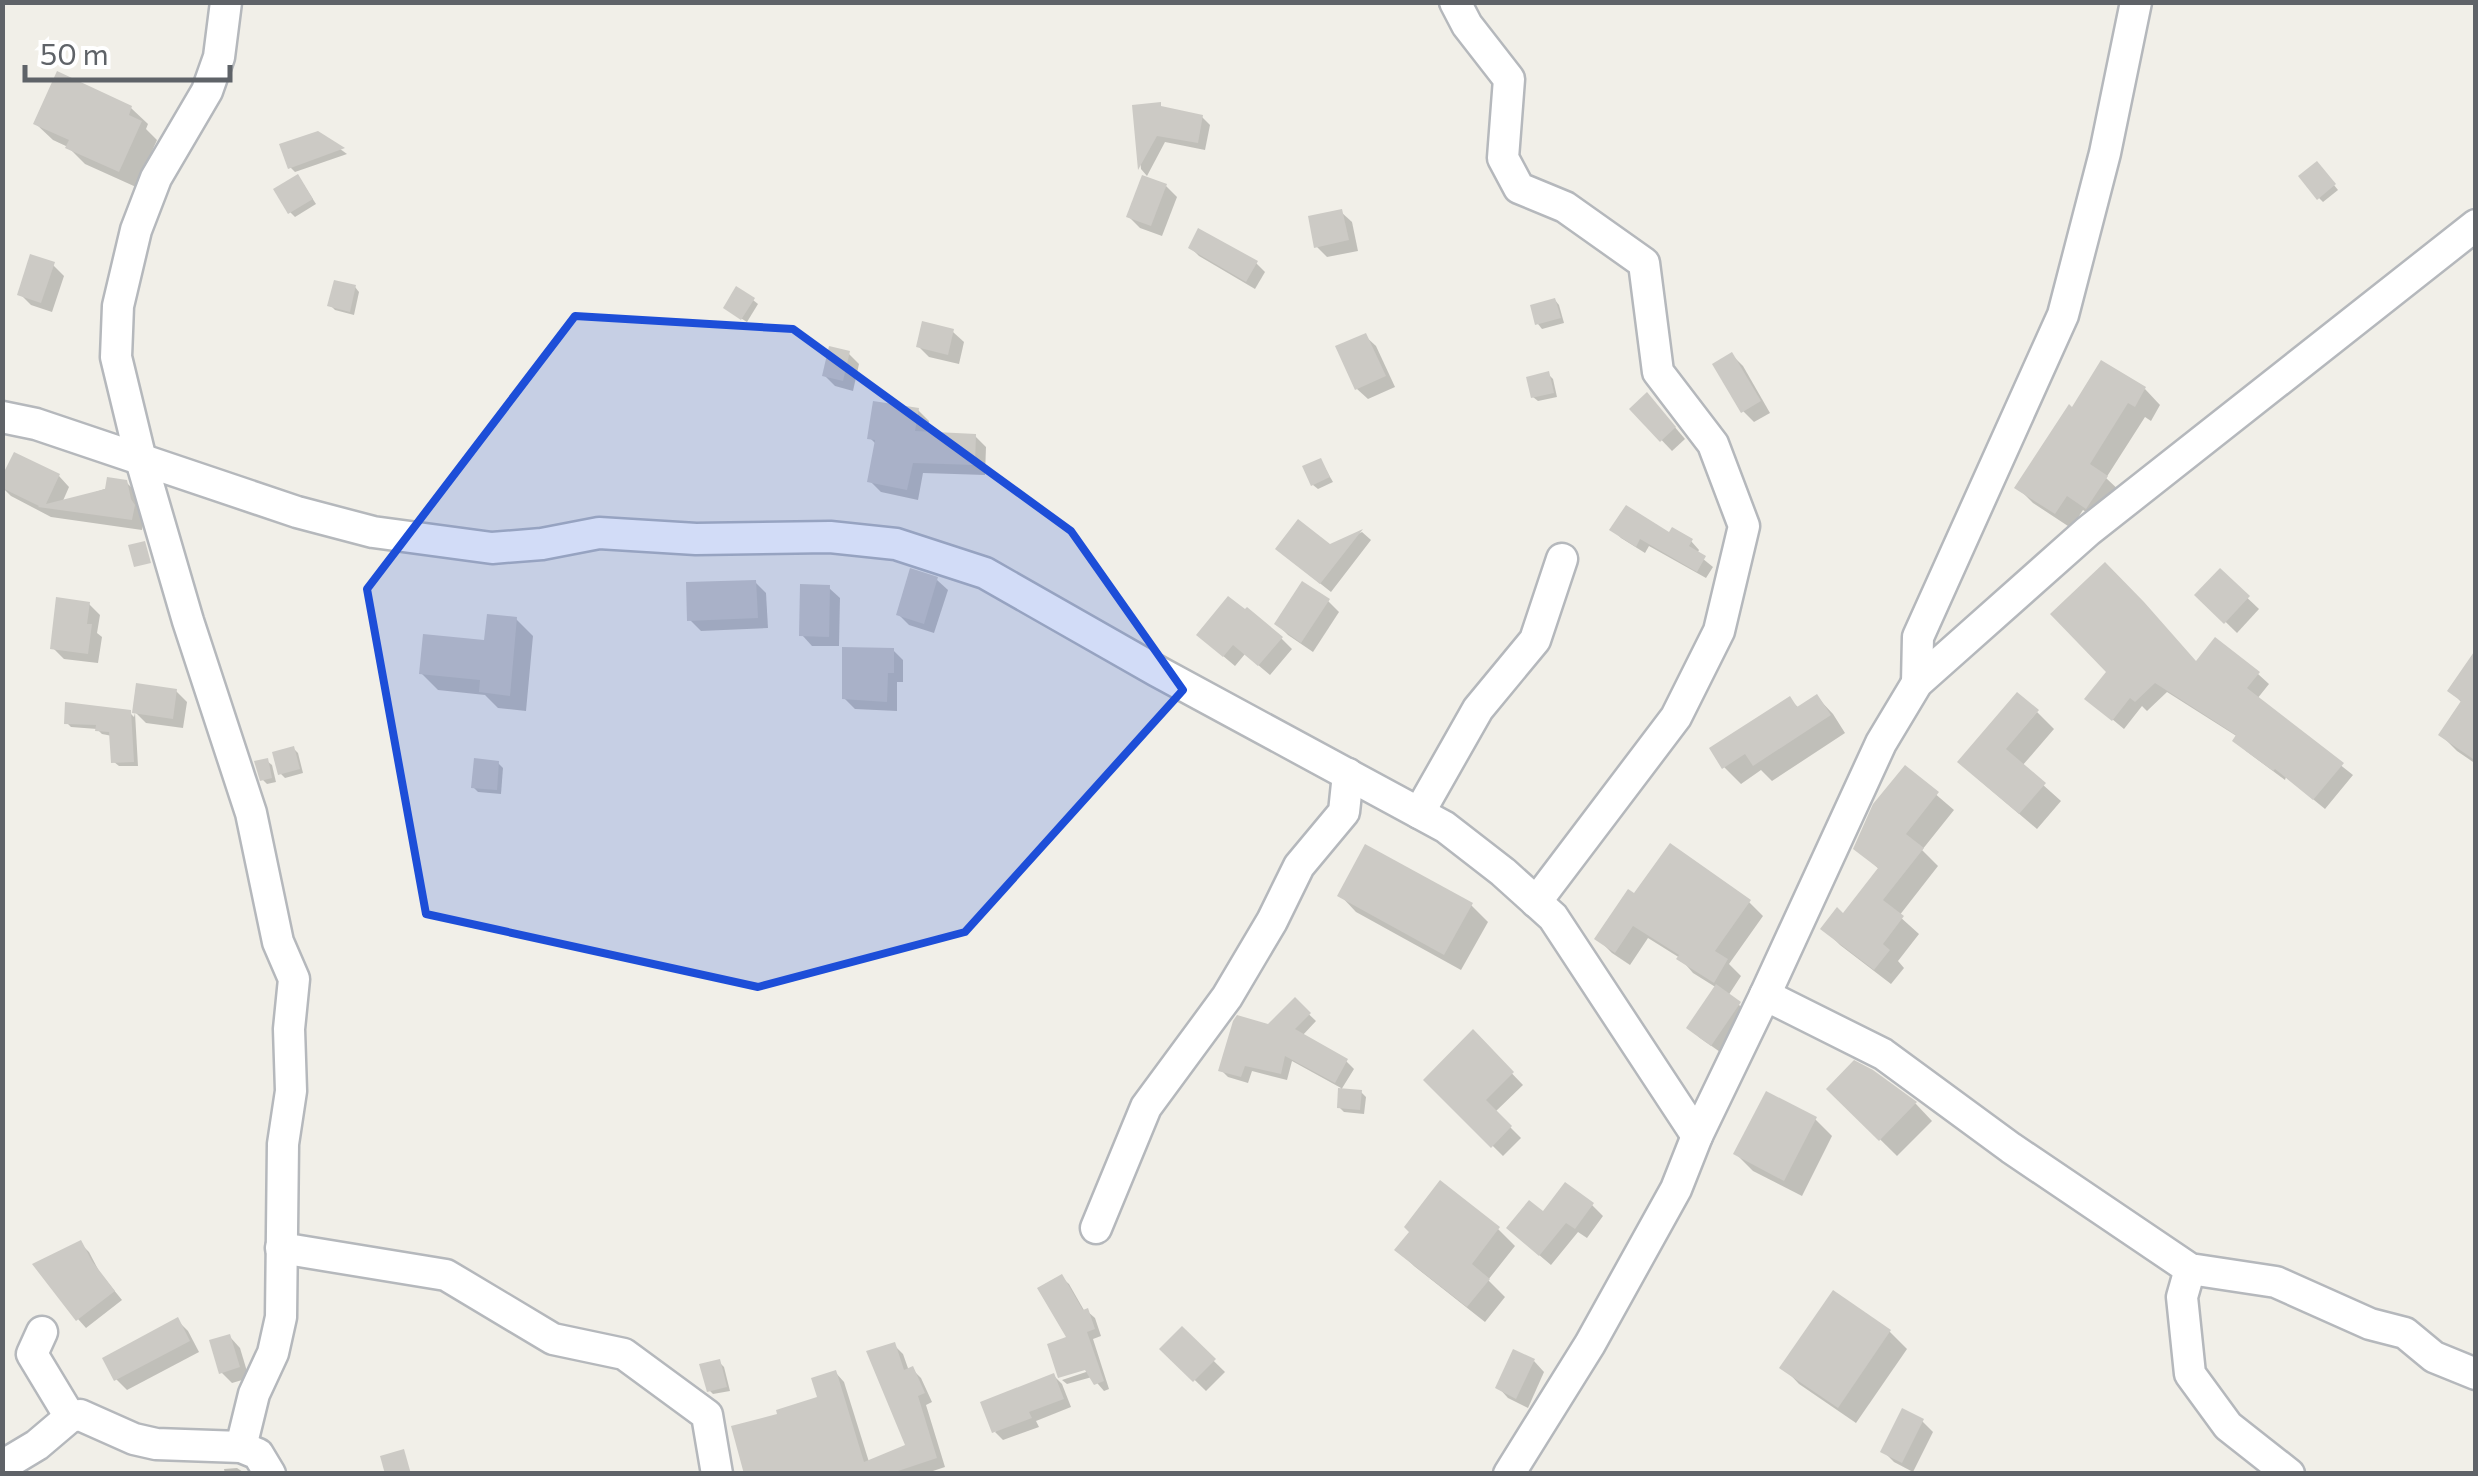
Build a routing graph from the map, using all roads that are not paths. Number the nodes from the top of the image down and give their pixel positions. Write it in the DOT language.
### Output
graph roads {
  1 [pos="226,2"];
  2 [pos="1455,2"];
  3 [pos="2136,2"];
  4 [pos="2476,225"];
  5 [pos="2,416"];
  6 [pos="142,460"];
  7 [pos="1562,559"];
  8 [pos="1917,683"];
  9 [pos="1348,774"];
  10 [pos="1418,812"];
  11 [pos="1536,902"];
  12 [pos="1766,995"];
  13 [pos="1697,1136"];
  14 [pos="1096,1228"];
  15 [pos="281,1248"];
  16 [pos="2190,1269"];
  17 [pos="42,1332"];
  18 [pos="2476,1374"];
  19 [pos="70,1416"];
  20 [pos="241,1447"];
  21 [pos="2,1466"];
  22 [pos="270,1474"];
  23 [pos="717,1474"];
  24 [pos="1509,1474"];
  25 [pos="2289,1474"];
  1 -- 6 [label="street"];
  2 -- 11 [label="street"];
  3 -- 8 [label="street"];
  4 -- 8 [label="street"];
  5 -- 6 [label="street"];
  6 -- 9 [label="street"];
  6 -- 15 [label="street"];
  7 -- 10 [label="street"];
  8 -- 12 [label="street"];
  9 -- 10 [label="street"];
  9 -- 14 [label="street"];
  10 -- 11 [label="street"];
  11 -- 13 [label="street"];
  12 -- 13 [label="street"];
  12 -- 16 [label="street"];
  13 -- 24 [label="street"];
  15 -- 20 [label="street"];
  15 -- 23 [label="street"];
  16 -- 18 [label="street"];
  16 -- 25 [label="street"];
  17 -- 19 [label="street"];
  19 -- 20 [label="street"];
  19 -- 21 [label="street"];
  20 -- 22 [label="street"];
}
